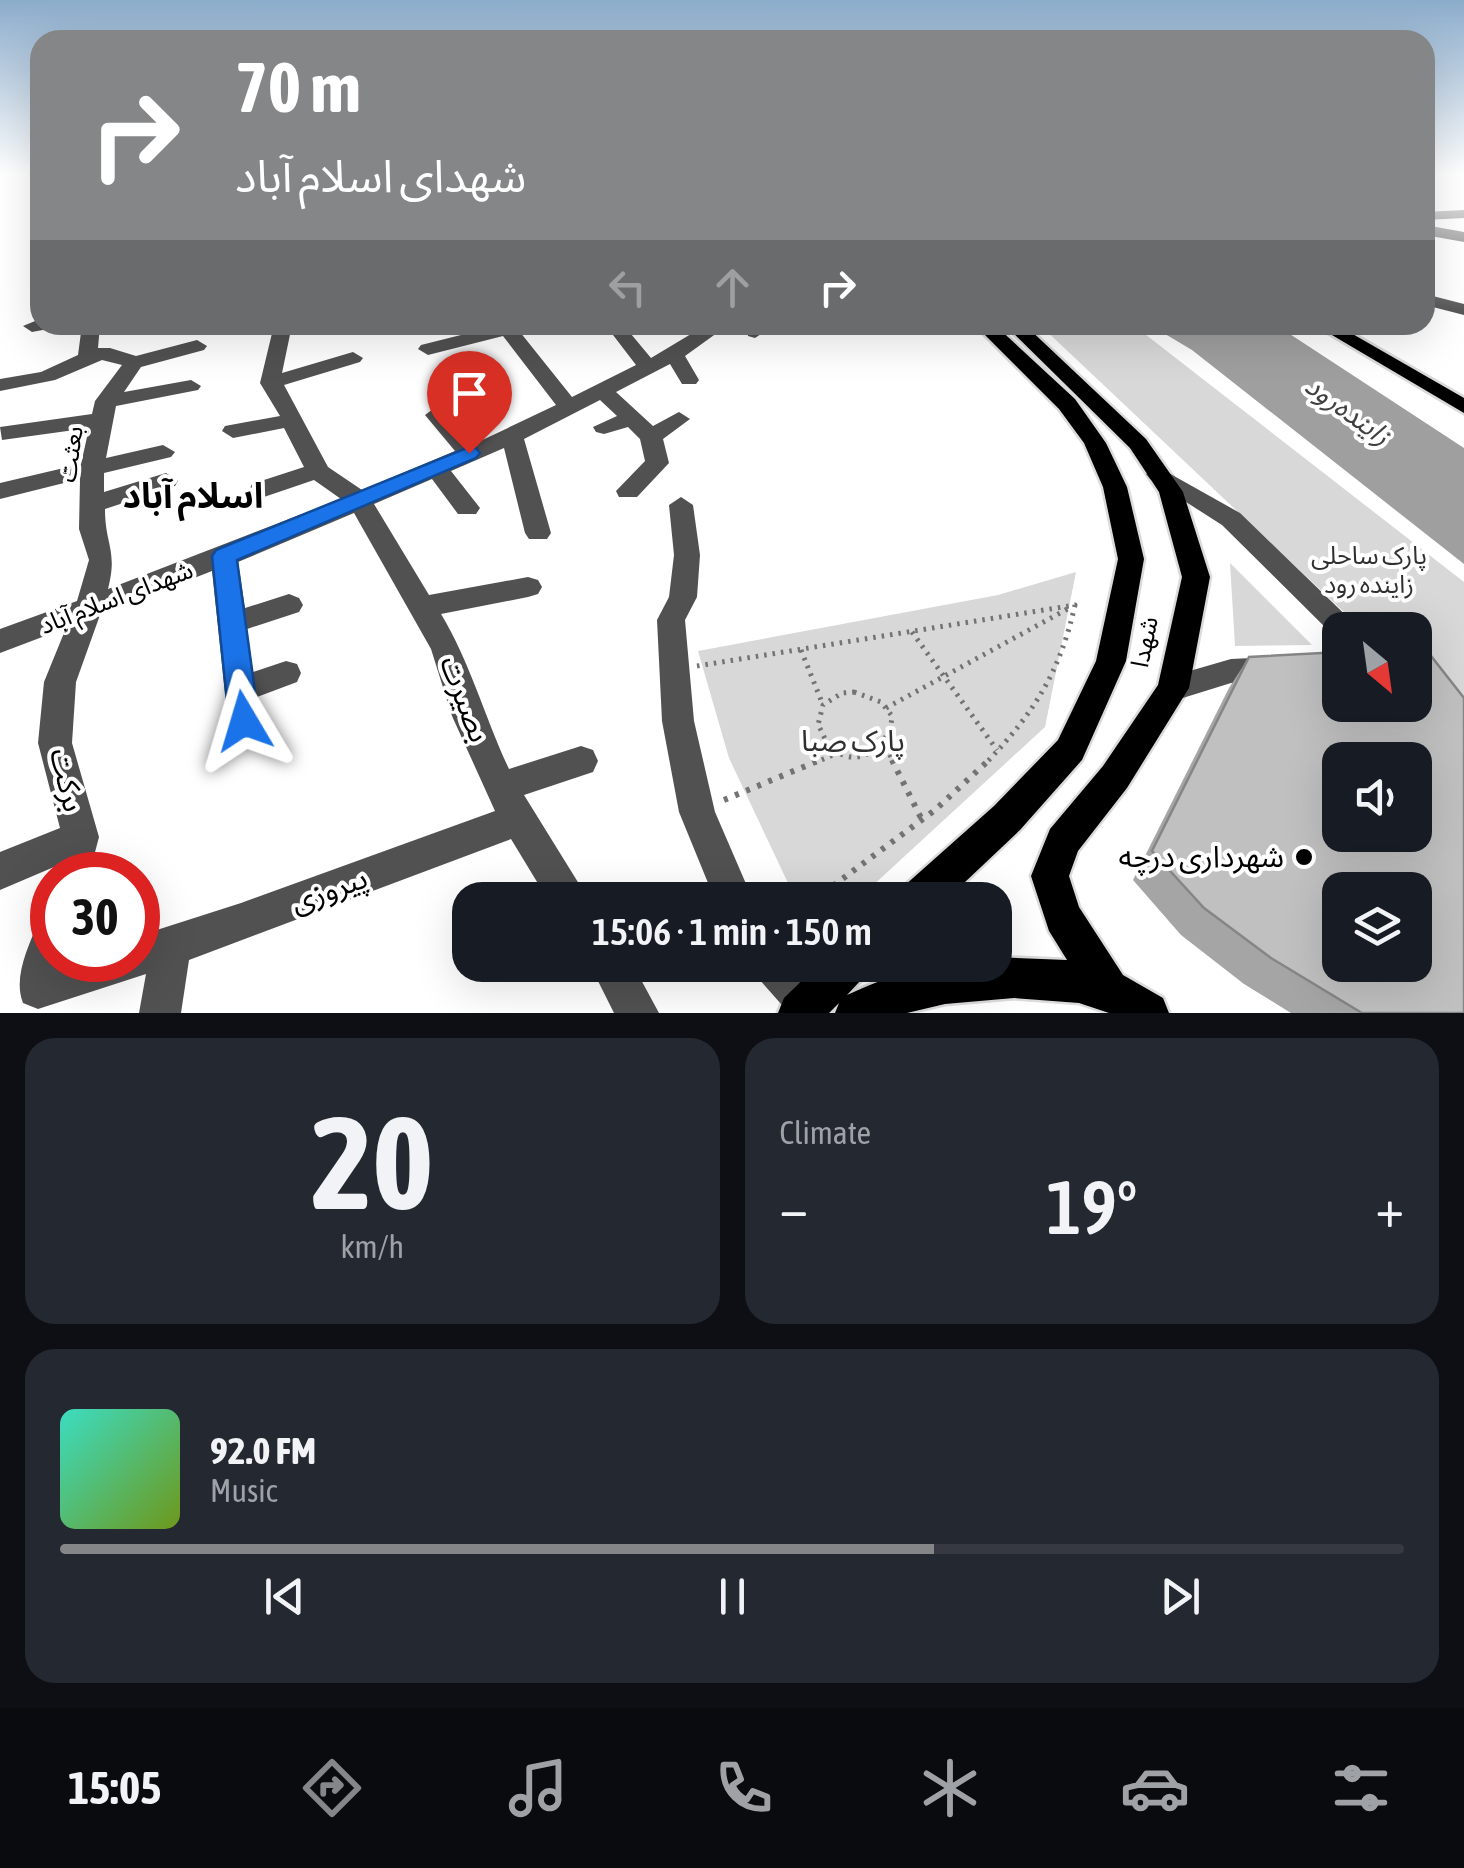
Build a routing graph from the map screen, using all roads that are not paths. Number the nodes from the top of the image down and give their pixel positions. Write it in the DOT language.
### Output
graph roads {
  1 [pos="1435,229"];
  2 [pos="1464,234"];
  3 [pos="1435,303"];
  4 [pos="1464,310"];
  5 [pos="90,335"];
  6 [pos="284,335"];
  7 [pos="485,335"];
  8 [pos="521,335"];
  9 [pos="622,335"];
  10 [pos="704,335"];
  11 [pos="995,335"];
  12 [pos="1025,335"];
  13 [pos="1341,335"];
  14 [pos="1359,335"];
  15 [pos="197,346"];
  16 [pos="428,350"];
  17 [pos="674,354"];
  18 [pos="88,355"];
  19 [pos="353,358"];
  20 [pos="134,363"];
  21 [pos="648,366"];
  22 [pos="689,380"];
  23 [pos="270,382"];
  24 [pos="0,385"];
  25 [pos="191,386"];
  26 [pos="449,388"];
  27 [pos="601,389"];
  28 [pos="1464,395"];
  29 [pos="568,406"];
  30 [pos="1464,408"];
  31 [pos="104,410"];
  32 [pos="630,419"];
  33 [pos="679,419"];
  34 [pos="293,420"];
  35 [pos="604,428"];
  36 [pos="233,431"];
  37 [pos="2,433"];
  38 [pos="512,436"];
  39 [pos="651,437"];
  40 [pos="163,452"];
  41 [pos="469,453"];
  42 [pos="436,467"];
  43 [pos="92,468"];
  44 [pos="317,471"];
  45 [pos="1158,474"];
  46 [pos="166,481"];
  47 [pos="261,490"];
  48 [pos="0,491"];
  49 [pos="628,491"];
  50 [pos="358,499"];
  51 [pos="92,504"];
  52 [pos="681,506"];
  53 [pos="467,508"];
  54 [pos="538,532"];
  55 [pos="224,556"];
  56 [pos="528,587"];
  57 [pos="289,605"];
  58 [pos="89,607"];
  59 [pos="422,607"];
  60 [pos="1327,612"];
  61 [pos="232,623"];
  62 [pos="0,641"];
  63 [pos="1322,667"];
  64 [pos="286,674"];
  65 [pos="1173,688"];
  66 [pos="581,761"];
  67 [pos="510,803"];
  68 [pos="81,837"];
  69 [pos="77,852"];
  70 [pos="0,872"];
  71 [pos="559,882"];
  72 [pos="726,882"];
  73 [pos="938,882"];
  74 [pos="160,949"];
  75 [pos="40,982"];
  76 [pos="57,982"];
  77 [pos="157,982"];
  78 [pos="620,982"];
  79 [pos="784,982"];
  80 [pos="830,982"];
  81 [pos="1108,990"];
  82 [pos="803,1008"];
  83 [pos="160,1013"];
  84 [pos="638,1013"];
  85 [pos="856,1013"];
  86 [pos="1148,1013"];
  1 -- 2 [label="street"];
  3 -- 4 [label="street"];
  5 -- 18 [label="street"];
  6 -- 23 [label="street"];
  7 -- 16 [label="street"];
  8 -- 29 [label="street"];
  9 -- 21 [label="street"];
  10 -- 17 [label="street, شهدای اسلام آباد"];
  11 -- 73 [label="main road, شهدا"];
  12 -- 45 [label="main road, شهدا"];
  13 -- 30 [label="main road"];
  14 -- 28 [label="main road"];
  15 -- 20 [label="street"];
  17 -- 21 [label="street, شهدای اسلام آباد"];
  17 -- 22 [label="street"];
  18 -- 20 [label="street"];
  18 -- 24 [label="street"];
  19 -- 23 [label="street"];
  20 -- 31 [label="street, بعثت"];
  21 -- 27 [label="street, شهدای اسلام آباد"];
  23 -- 34 [label="street"];
  25 -- 31 [label="street"];
  26 -- 41 [label="street"];
  27 -- 29 [label="street, شهدای اسلام آباد"];
  27 -- 32 [label="street"];
  29 -- 38 [label="street, شهدای اسلام آباد"];
  31 -- 37 [label="street"];
  31 -- 43 [label="street, بعثت"];
  32 -- 35 [label="street"];
  32 -- 39 [label="street"];
  33 -- 39 [label="street"];
  34 -- 36 [label="street"];
  34 -- 44 [label="street"];
  38 -- 41 [label="street, شهدای اسلام آباد"];
  38 -- 54 [label="street"];
  39 -- 49 [label="street"];
  40 -- 43 [label="street"];
  41 -- 42 [label="street, شهدای اسلام آباد"];
  42 -- 50 [label="street, شهدای اسلام آباد"];
  42 -- 53 [label="street"];
  43 -- 48 [label="street"];
  43 -- 51 [label="street, بعثت"];
  44 -- 47 [label="street"];
  44 -- 50 [label="street"];
  45 -- 60 [label="street"];
  45 -- 65 [label="main road, شهدا"];
  46 -- 51 [label="street"];
  50 -- 55 [label="street, شهدای اسلام آباد"];
  50 -- 59 [label="street, بصیرت"];
  51 -- 58 [label="street, بعثت"];
  52 -- 72 [label="street"];
  55 -- 58 [label="street, شهدای اسلام آباد"];
  55 -- 61 [label="street"];
  56 -- 59 [label="street"];
  57 -- 61 [label="street"];
  58 -- 62 [label="street, شهدای اسلام آباد"];
  58 -- 68 [label="street, برکت"];
  59 -- 67 [label="street, بصیرت"];
  61 -- 64 [label="street"];
  63 -- 65 [label="street"];
  65 -- 81 [label="main road, شهدا"];
  66 -- 67 [label="street, پیروزی"];
  67 -- 71 [label="street, بصیرت"];
  67 -- 74 [label="street, پیروزی"];
  68 -- 69 [label="street"];
  68 -- 70 [label="street"];
  75 -- 76 [label="street"];
  77 -- 83 [label="street"];
  78 -- 84 [label="street"];
  79 -- 82 [label="street"];
  80 -- 82 [label="main road"];
  81 -- 85 [label="main road"];
  81 -- 86 [label="main road"];
}
